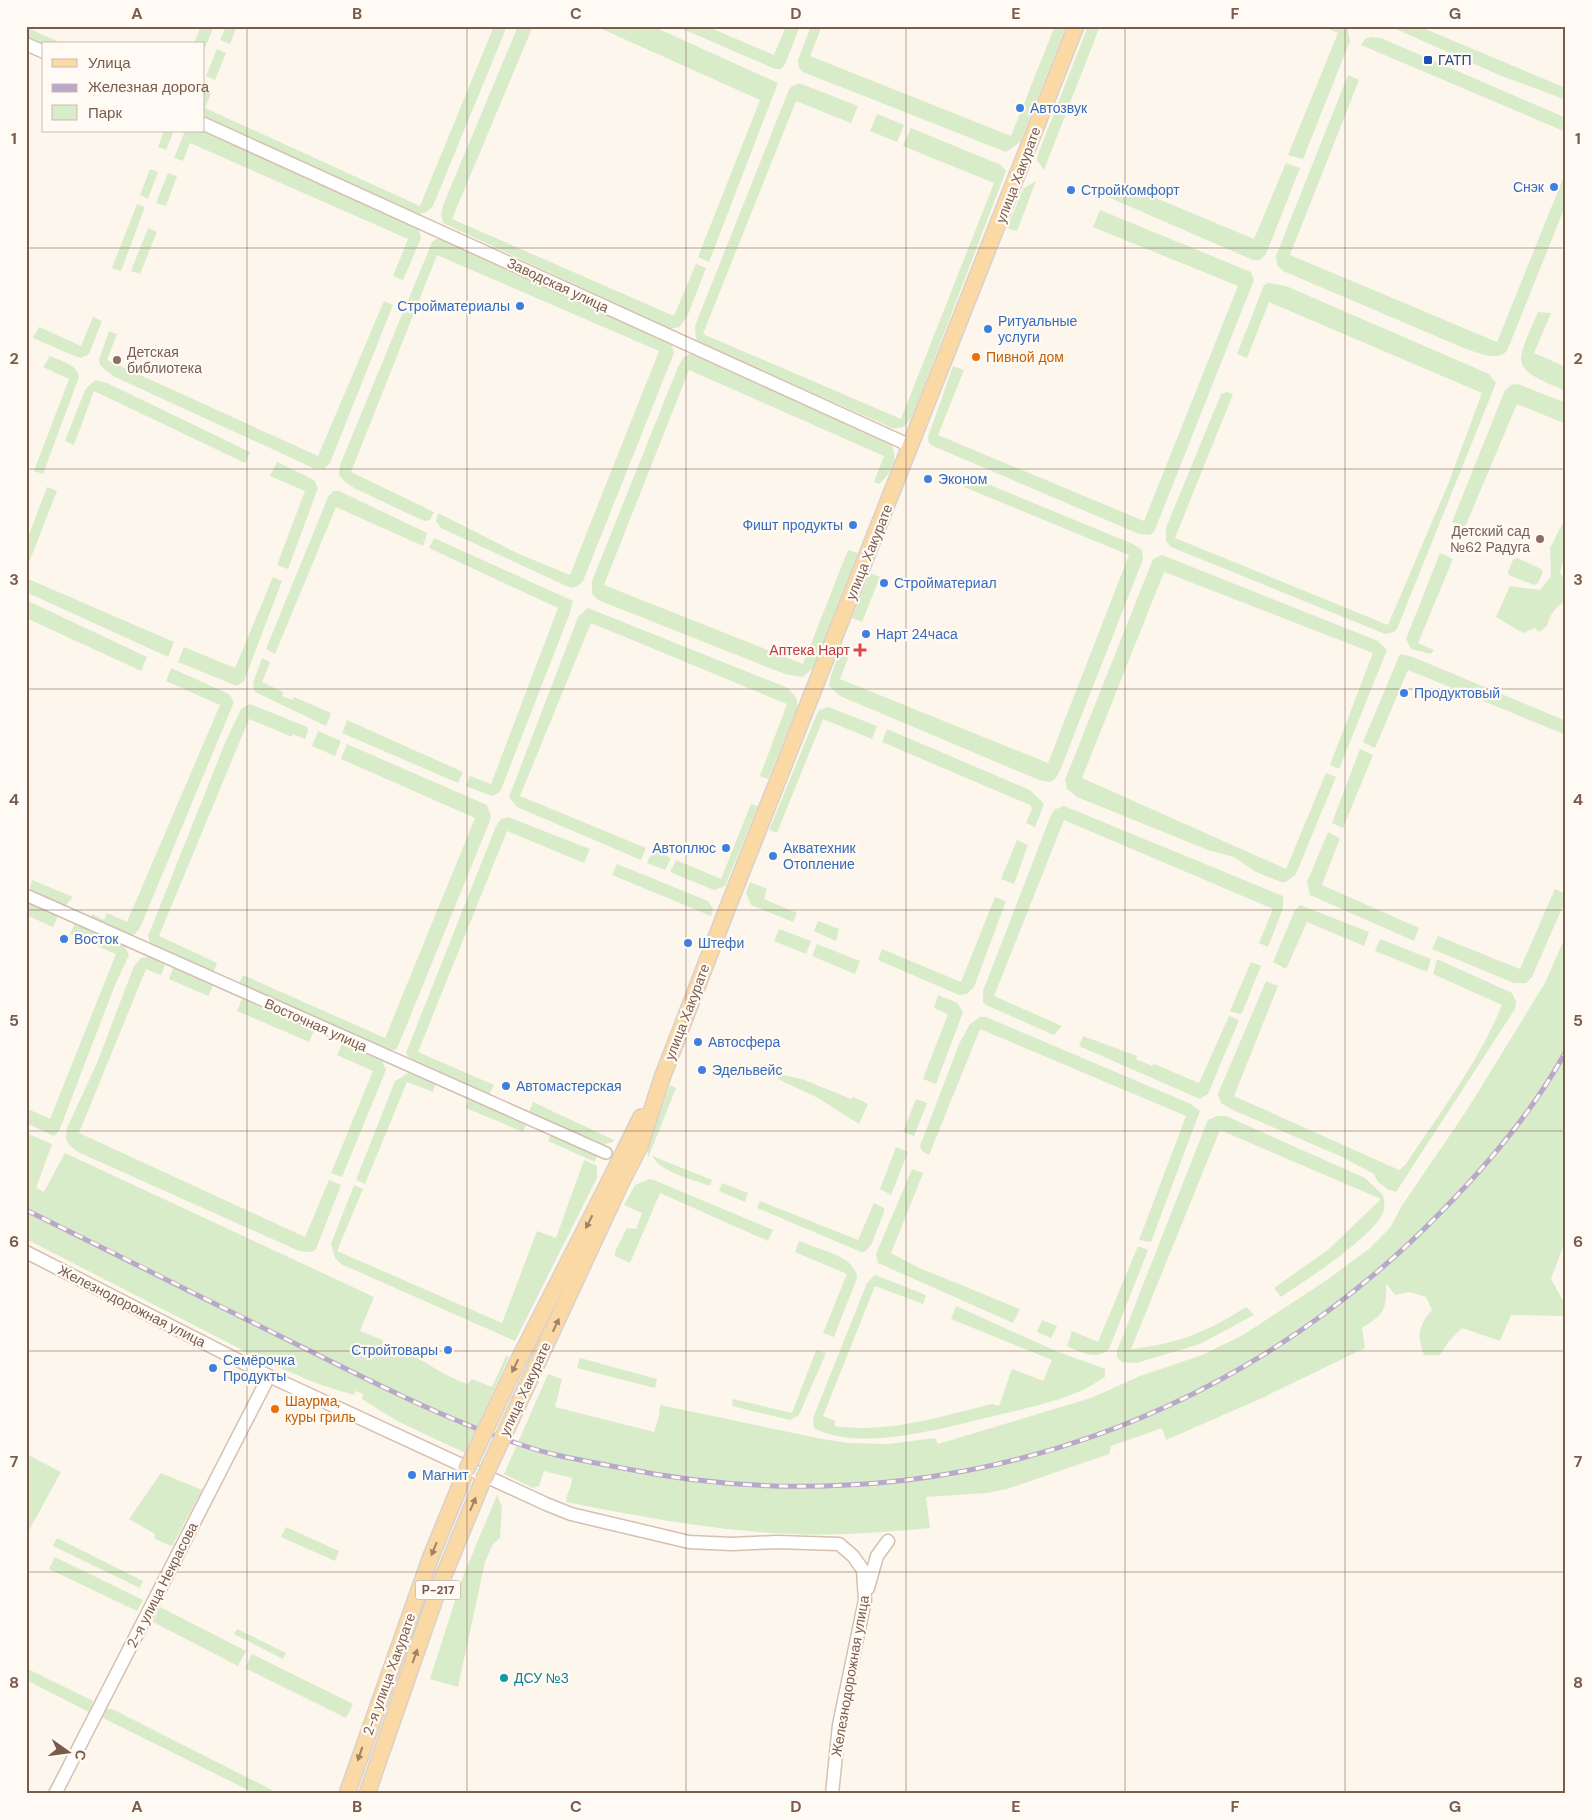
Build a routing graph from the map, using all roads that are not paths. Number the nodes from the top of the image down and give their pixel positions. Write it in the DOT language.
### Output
graph roads {
  1 [pos="1076,26"];
  2 [pos="26,44"];
  3 [pos="42,51"];
  4 [pos="205,124"];
  5 [pos="911,446"];
  6 [pos="26,895"];
  7 [pos="662,1078"];
  8 [pos="629,1142"];
  9 [pos="606,1153"];
  10 [pos="615,1179"];
  11 [pos="26,1252"];
  12 [pos="269,1376"];
  13 [pos="466,1472"];
  14 [pos="483,1480"];
  15 [pos="888,1541"];
  16 [pos="865,1600"];
  17 [pos="367,1791"];
  18 [pos="55,1794"];
  19 [pos="347,1794"];
  20 [pos="832,1794"];
  1 -- 5 [label="main road, улица Хакурате"];
  2 -- 3 [label="main road"];
  4 -- 5 [label="main road, Заводская улица"];
  5 -- 7 [label="main road, улица Хакурате"];
  6 -- 9 [label="street, Восточная улица"];
  7 -- 8 [label="main road, улица Хакурате"];
  7 -- 10 [label="main road, улица Хакурате"];
  8 -- 9 [label="street"];
  8 -- 10 [label="main road, улица Хакурате"];
  9 -- 10 [label="street"];
  10 -- 13 [label="main road, улица Хакурате, one-way, bridge"];
  14 -- 10 [label="main road, улица Хакурате, one-way, bridge"];
  11 -- 12 [label="main road, Железнодорожная улица"];
  12 -- 16 [label="main road, Железнодорожная улица"];
  12 -- 18 [label="main road, 2-я улица Некрасова"];
  13 -- 19 [label="main road, 2-я улица Хакурате / Р-217, one-way"];
  17 -- 14 [label="main road, 2-я улица Хакурате / Р-217, one-way"];
  15 -- 16 [label="main road"];
  16 -- 20 [label="main road, Железнодорожная улица"];
}
